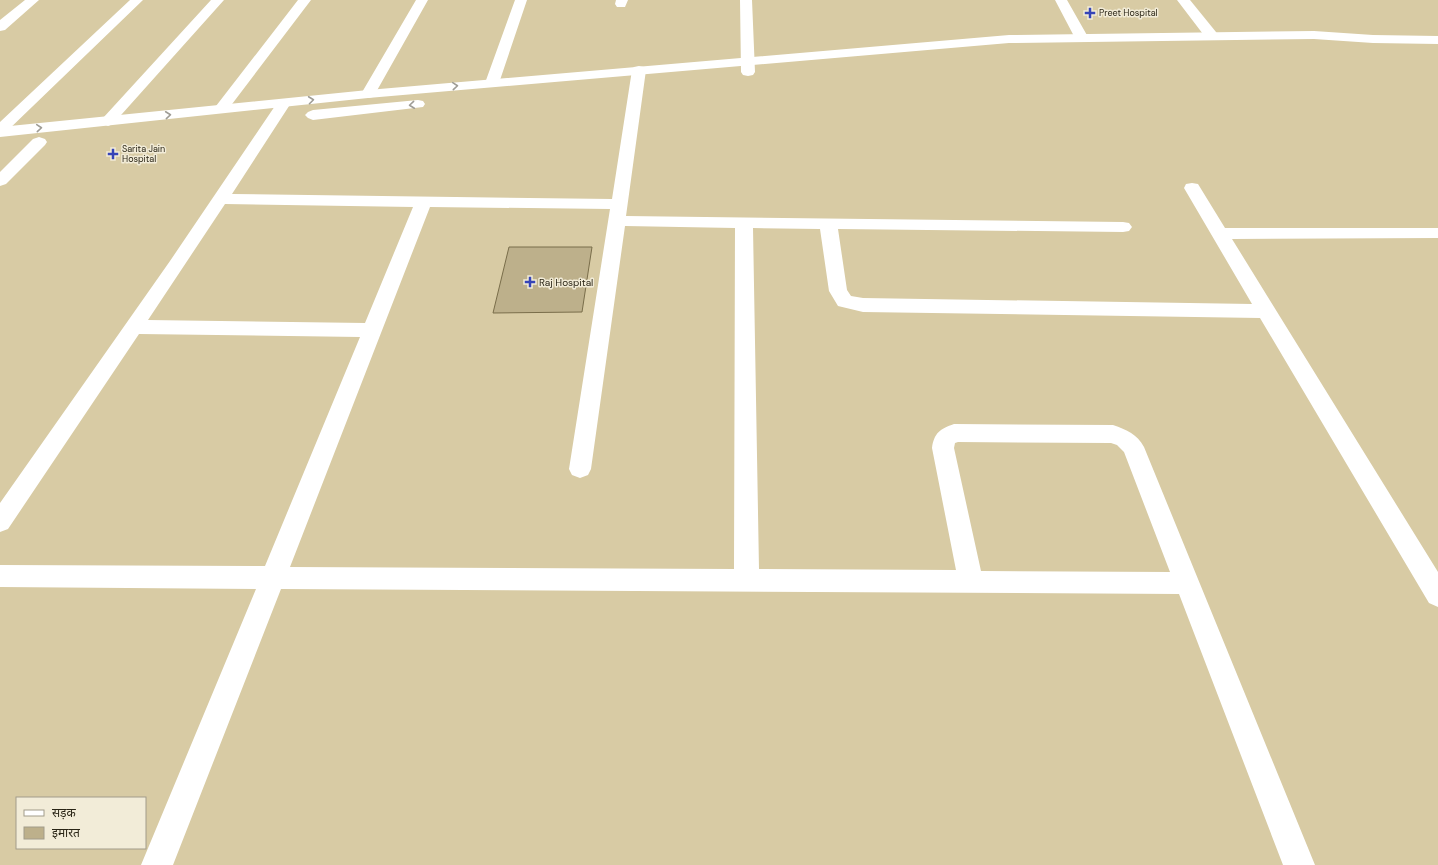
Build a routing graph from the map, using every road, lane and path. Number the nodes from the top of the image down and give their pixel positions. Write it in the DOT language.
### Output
graph roads {
  1 [pos="33,0"];
  2 [pos="137,0"];
  3 [pos="218,0"];
  4 [pos="305,0"];
  5 [pos="422,0"];
  6 [pos="521,0"];
  7 [pos="746,0"];
  8 [pos="1061,0"];
  9 [pos="1183,0"];
  10 [pos="0,27"];
  11 [pos="1211,35"];
  12 [pos="1081,37"];
  13 [pos="1373,39"];
  14 [pos="1438,40"];
  15 [pos="1013,45"];
  16 [pos="748,66"];
  17 [pos="638,76"];
  18 [pos="492,83"];
  19 [pos="368,94"];
  20 [pos="221,109"];
  21 [pos="280,116"];
  22 [pos="108,121"];
  23 [pos="0,131"];
  24 [pos="15,144"];
  25 [pos="0,181"];
  26 [pos="1192,188"];
  27 [pos="220,199"];
  28 [pos="422,202"];
  29 [pos="617,212"];
  30 [pos="744,222"];
  31 [pos="828,223"];
  32 [pos="1123,227"];
  33 [pos="1430,233"];
  34 [pos="1220,234"];
  35 [pos="1438,251"];
  36 [pos="1266,311"];
  37 [pos="134,327"];
  38 [pos="372,330"];
  39 [pos="580,469"];
  40 [pos="0,522"];
  41 [pos="0,576"];
  42 [pos="273,578"];
  43 [pos="747,580"];
  44 [pos="971,582"];
  45 [pos="1185,583"];
  46 [pos="1438,596"];
  47 [pos="157,865"];
  48 [pos="1299,865"];
  1 -- 10 [label="street"];
  2 -- 23 [label="street"];
  3 -- 22 [label="street"];
  4 -- 20 [label="street"];
  5 -- 19 [label="street"];
  6 -- 18 [label="street"];
  7 -- 16 [label="street"];
  8 -- 12 [label="street"];
  9 -- 11 [label="street"];
  11 -- 12 [label="street"];
  11 -- 13 [label="street"];
  12 -- 15 [label="street"];
  13 -- 14 [label="street"];
  13 -- 15 [label="street"];
  15 -- 16 [label="street"];
  16 -- 17 [label="street"];
  17 -- 18 [label="street"];
  17 -- 21 [label="street, one-way"];
  17 -- 29 [label="street"];
  19 -- 18 [label="street, one-way"];
  21 -- 19 [label="street, one-way"];
  20 -- 21 [label="street"];
  22 -- 20 [label="street, one-way"];
  21 -- 27 [label="street"];
  23 -- 22 [label="street, one-way"];
  24 -- 25 [label="street"];
  26 -- 34 [label="street"];
  27 -- 28 [label="street"];
  27 -- 37 [label="street"];
  28 -- 29 [label="street"];
  28 -- 38 [label="street"];
  29 -- 30 [label="street"];
  29 -- 39 [label="street"];
  30 -- 31 [label="street"];
  30 -- 43 [label="street"];
  31 -- 32 [label="street"];
  31 -- 36 [label="street"];
  33 -- 34 [label="street"];
  33 -- 35 [label="street"];
  34 -- 36 [label="street"];
  36 -- 46 [label="street"];
  37 -- 38 [label="street"];
  37 -- 40 [label="street"];
  38 -- 42 [label="street"];
  41 -- 42 [label="street"];
  42 -- 43 [label="street"];
  42 -- 47 [label="street"];
  43 -- 44 [label="street"];
  44 -- 45 [label="street"];
  44 -- 45 [label="street"];
  45 -- 48 [label="street"];
}
